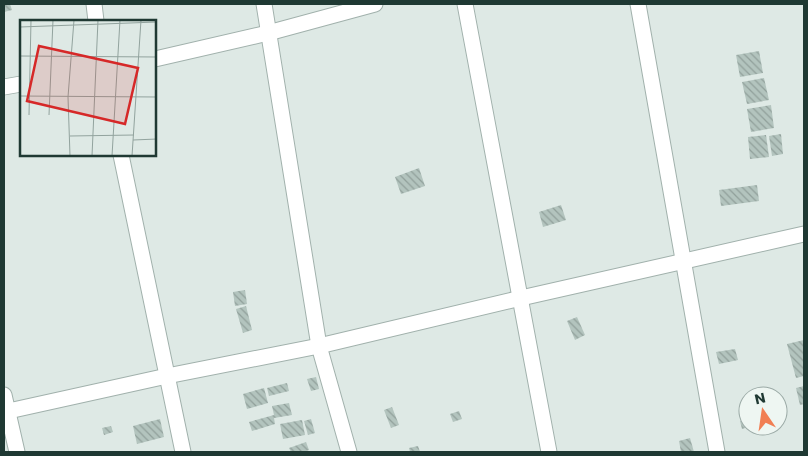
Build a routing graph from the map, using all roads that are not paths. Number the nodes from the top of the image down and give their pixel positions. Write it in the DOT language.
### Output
graph roads {
  1 [pos="94,4"];
  2 [pos="264,4"];
  3 [pos="374,4"];
  4 [pos="465,4"];
  5 [pos="638,4"];
  6 [pos="96,20"];
  7 [pos="268,32"];
  8 [pos="156,59"];
  9 [pos="20,84"];
  10 [pos="4,87"];
  11 [pos="121,156"];
  12 [pos="804,234"];
  13 [pos="684,262"];
  14 [pos="521,298"];
  15 [pos="319,346"];
  16 [pos="167,376"];
  17 [pos="4,395"];
  18 [pos="6,412"];
  19 [pos="17,452"];
  20 [pos="183,452"];
  21 [pos="349,452"];
  22 [pos="549,452"];
  23 [pos="717,452"];
  1 -- 6 [label="street"];
  2 -- 7 [label="street"];
  3 -- 7 [label="street"];
  4 -- 14 [label="street"];
  5 -- 13 [label="street"];
  7 -- 8 [label="street"];
  7 -- 15 [label="street"];
  9 -- 10 [label="street"];
  11 -- 16 [label="street"];
  12 -- 13 [label="street"];
  13 -- 14 [label="street"];
  13 -- 23 [label="street"];
  14 -- 15 [label="street"];
  14 -- 22 [label="street"];
  15 -- 16 [label="street"];
  15 -- 21 [label="street"];
  16 -- 18 [label="street"];
  16 -- 20 [label="street"];
  17 -- 18 [label="street"];
  18 -- 19 [label="street"];
}
